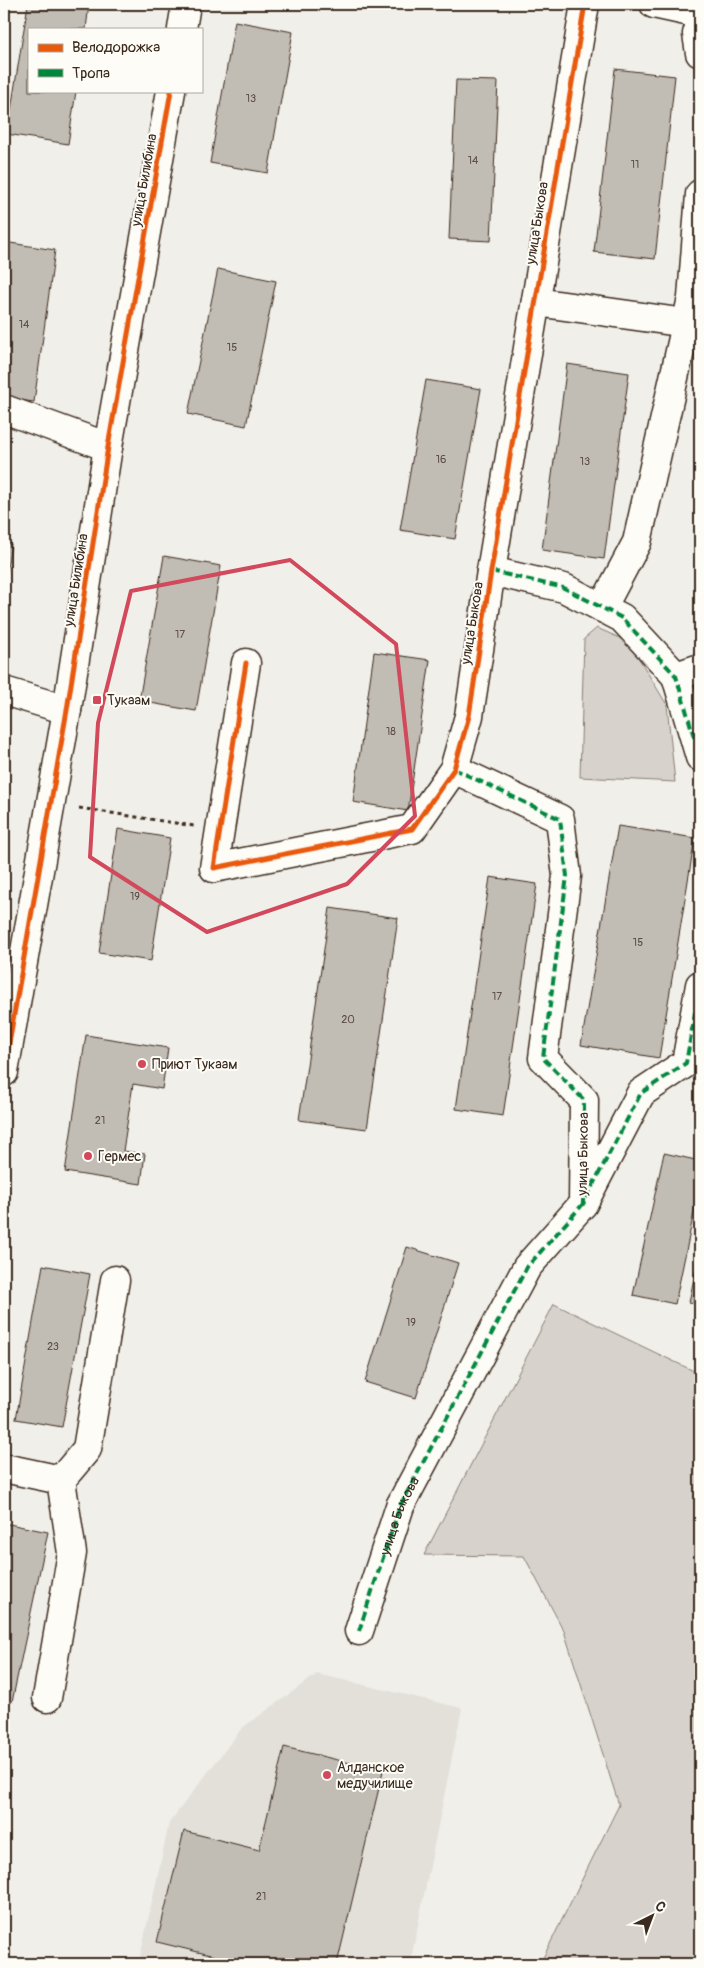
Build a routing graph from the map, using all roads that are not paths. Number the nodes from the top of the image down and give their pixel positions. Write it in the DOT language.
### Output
graph roads {
  1 [pos="186,4"];
  2 [pos="586,4"];
  3 [pos="654,4"];
  4 [pos="700,14"];
  5 [pos="700,24"];
  6 [pos="182,28"];
  7 [pos="700,53"];
  8 [pos="171,92"];
  9 [pos="700,194"];
  10 [pos="536,302"];
  11 [pos="686,323"];
  12 [pos="4,410"];
  13 [pos="108,446"];
  14 [pos="491,571"];
  15 [pos="602,608"];
  16 [pos="246,663"];
  17 [pos="688,672"];
  18 [pos="4,691"];
  19 [pos="68,710"];
  20 [pos="700,757"];
  21 [pos="454,769"];
  22 [pos="700,984"];
  23 [pos="11,985"];
  24 [pos="4,1072"];
  25 [pos="582,1204"];
  26 [pos="115,1280"];
  27 [pos="4,1468"];
  28 [pos="61,1480"];
  29 [pos="359,1631"];
  30 [pos="47,1698"];
  1 -- 6 [label="street"];
  2 -- 10 [label="street, улица Быкова"];
  3 -- 4 [label="street"];
  5 -- 7 [label="street"];
  8 -- 13 [label="street, улица Билибина"];
  9 -- 11 [label="street"];
  10 -- 11 [label="street"];
  10 -- 14 [label="street, улица Быкова"];
  11 -- 15 [label="street"];
  12 -- 13 [label="street"];
  13 -- 19 [label="street, улица Билибина"];
  14 -- 15 [label="street, улица Быкова"];
  14 -- 21 [label="street, улица Быкова"];
  15 -- 17 [label="street, улица Быкова"];
  16 -- 21 [label="street, улица Быкова"];
  17 -- 20 [label="street, улица Быкова"];
  18 -- 19 [label="street"];
  19 -- 23 [label="street, улица Билибина"];
  21 -- 25 [label="street, улица Быкова"];
  22 -- 25 [label="street, улица Быкова"];
  23 -- 24 [label="street, улица Билибина"];
  25 -- 29 [label="street, улица Быкова"];
  26 -- 28 [label="street"];
  27 -- 28 [label="street"];
  28 -- 30 [label="street"];
}
